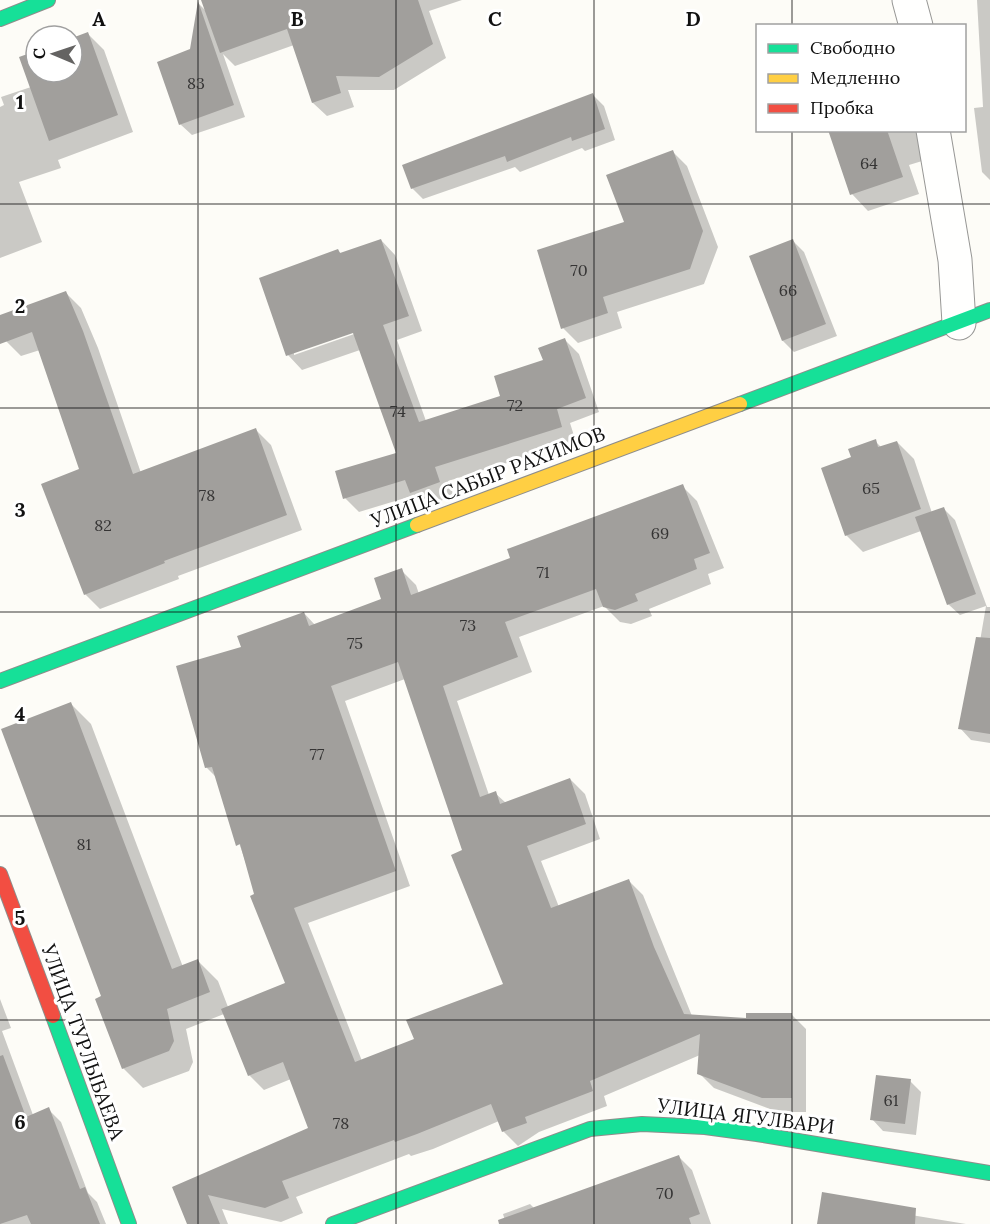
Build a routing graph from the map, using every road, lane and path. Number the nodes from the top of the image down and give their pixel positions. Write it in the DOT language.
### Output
graph roads {
  1 [pos="48,0"];
  2 [pos="909,0"];
  3 [pos="0,19"];
  4 [pos="915,24"];
  5 [pos="933,132"];
  6 [pos="990,310"];
  7 [pos="959,323"];
  8 [pos="0,681"];
  9 [pos="0,874"];
  10 [pos="990,1173"];
  11 [pos="129,1224"];
  12 [pos="333,1224"];
  1 -- 3 [label="street"];
  2 -- 4 [label="street"];
  5 -- 7 [label="street"];
  6 -- 7 [label="street, УЛИЦА САБЫР РАХИМОВ"];
  7 -- 8 [label="street, УЛИЦА САБЫР РАХИМОВ"];
  9 -- 11 [label="street, УЛИЦА ТУРЛЫБАЕВА"];
  10 -- 12 [label="street, УЛИЦА ЯГУЛВАРИ"];
}
